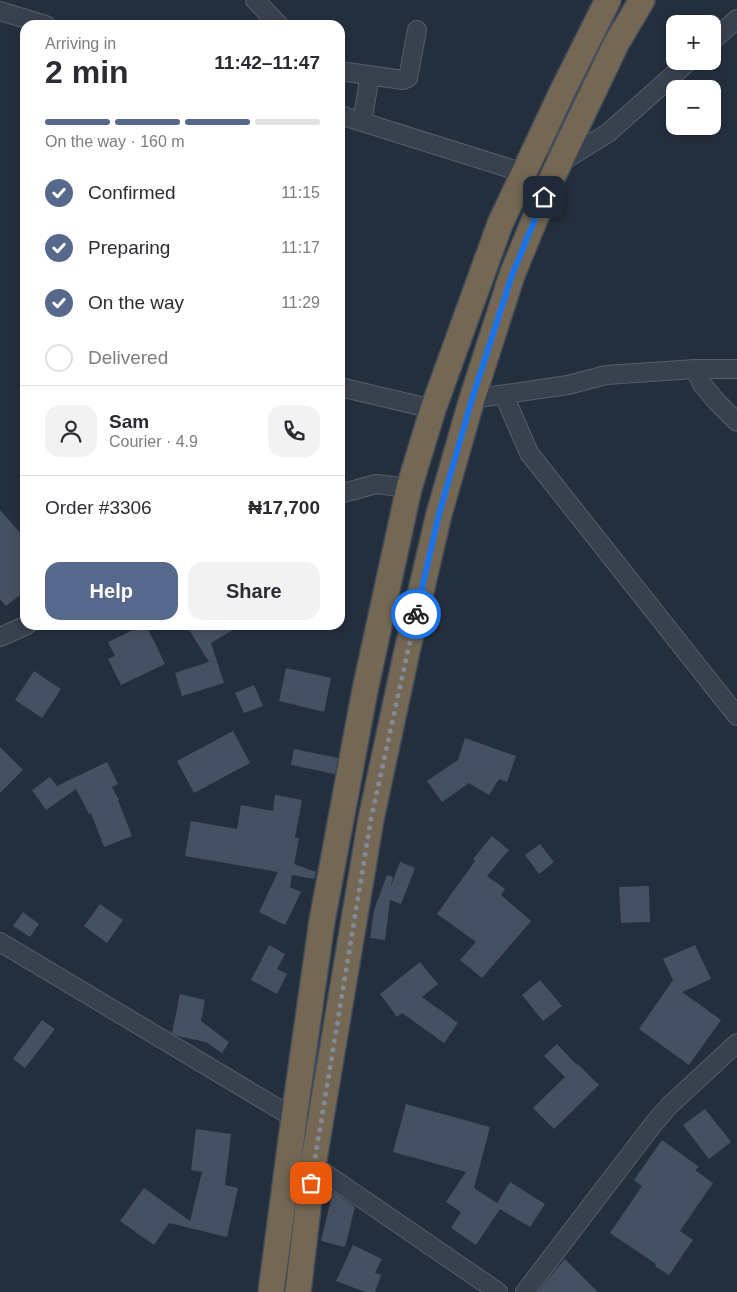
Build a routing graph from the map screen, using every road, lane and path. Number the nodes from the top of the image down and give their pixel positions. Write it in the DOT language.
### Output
graph roads {
  1 [pos="255,0"];
  2 [pos="608,0"];
  3 [pos="642,0"];
  4 [pos="0,11"];
  5 [pos="737,19"];
  6 [pos="30,20"];
  7 [pos="274,20"];
  8 [pos="417,30"];
  9 [pos="721,33"];
  10 [pos="679,70"];
  11 [pos="345,71"];
  12 [pos="370,76"];
  13 [pos="345,117"];
  14 [pos="362,122"];
  15 [pos="558,164"];
  16 [pos="524,173"];
  17 [pos="695,368"];
  18 [pos="737,369"];
  19 [pos="345,388"];
  20 [pos="504,395"];
  21 [pos="472,399"];
  22 [pos="433,409"];
  23 [pos="737,422"];
  24 [pos="409,488"];
  25 [pos="345,493"];
  26 [pos="20,628"];
  27 [pos="0,638"];
  28 [pos="737,716"];
  29 [pos="0,942"];
  30 [pos="737,1043"];
  31 [pos="294,1118"];
  32 [pos="314,1165"];
  33 [pos="271,1292"];
  34 [pos="298,1292"];
  35 [pos="498,1292"];
  36 [pos="525,1292"];
  1 -- 7 [label="street"];
  2 -- 16 [label="highway"];
  3 -- 15 [label="highway"];
  4 -- 6 [label="street"];
  5 -- 9 [label="street"];
  8 -- 12 [label="street"];
  10 -- 15 [label="street"];
  11 -- 12 [label="street"];
  12 -- 14 [label="street"];
  13 -- 14 [label="street"];
  14 -- 16 [label="street"];
  15 -- 16 [label="street"];
  15 -- 21 [label="highway"];
  16 -- 22 [label="highway"];
  17 -- 18 [label="street"];
  17 -- 20 [label="street"];
  17 -- 23 [label="street"];
  19 -- 22 [label="street"];
  20 -- 21 [label="street"];
  20 -- 28 [label="street"];
  21 -- 32 [label="highway"];
  22 -- 24 [label="highway"];
  24 -- 25 [label="street"];
  24 -- 31 [label="highway"];
  26 -- 27 [label="street"];
  29 -- 31 [label="street"];
  30 -- 36 [label="street"];
  31 -- 33 [label="highway"];
  32 -- 34 [label="highway"];
  32 -- 35 [label="street"];
}
